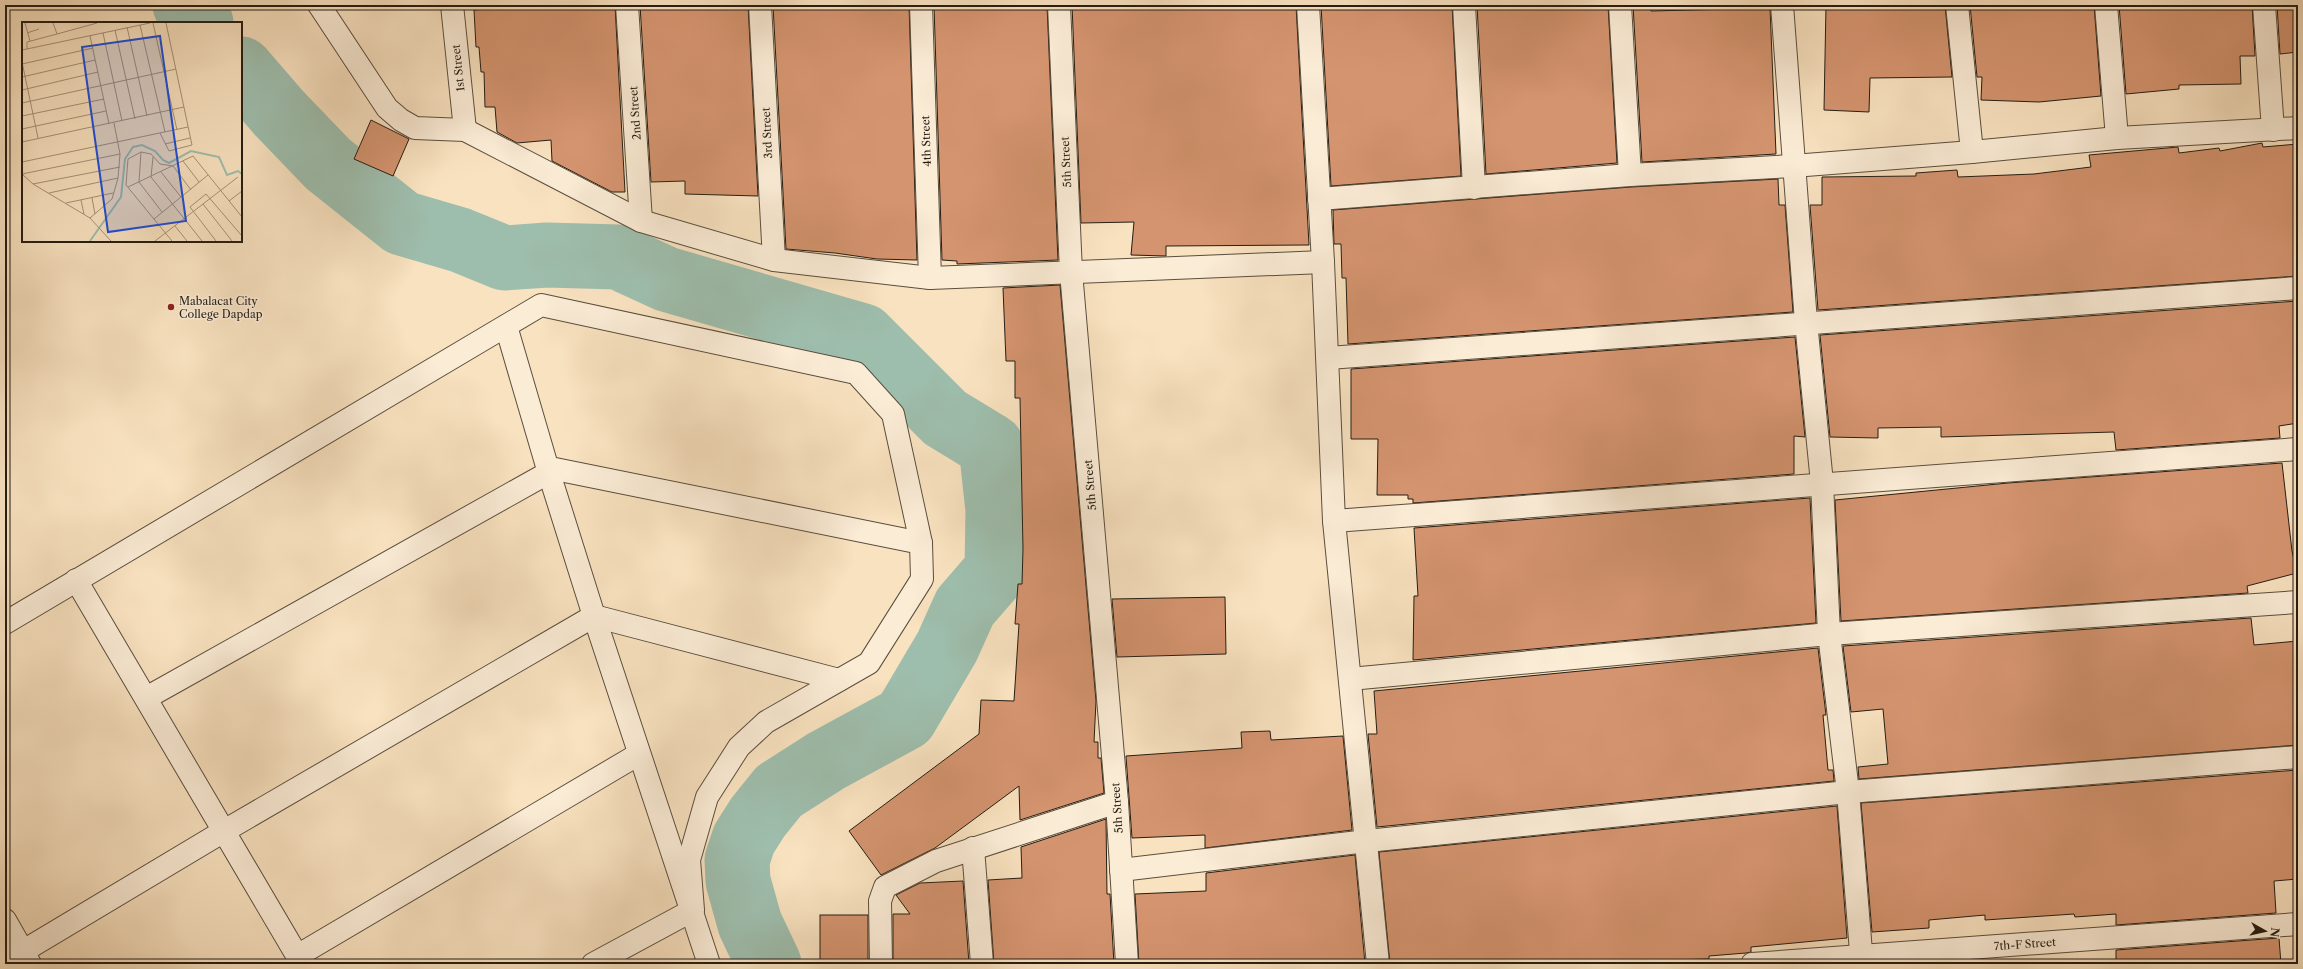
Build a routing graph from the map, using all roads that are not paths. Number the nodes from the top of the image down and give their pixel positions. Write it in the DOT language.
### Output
graph roads {
  1 [pos="319,5"];
  2 [pos="452,5"];
  3 [pos="627,5"];
  4 [pos="760,5"];
  5 [pos="922,5"];
  6 [pos="1059,5"];
  7 [pos="1308,5"];
  8 [pos="1464,5"];
  9 [pos="1620,5"];
  10 [pos="1782,5"];
  11 [pos="1957,5"];
  12 [pos="2106,5"];
  13 [pos="2264,5"];
  14 [pos="2298,128"];
  15 [pos="464,130"];
  16 [pos="2273,130"];
  17 [pos="2117,138"];
  18 [pos="1972,152"];
  19 [pos="1793,166"];
  20 [pos="1630,175"];
  21 [pos="1474,188"];
  22 [pos="1319,199"];
  23 [pos="642,221"];
  24 [pos="774,260"];
  25 [pos="1323,262"];
  26 [pos="1071,272"];
  27 [pos="930,278"];
  28 [pos="2298,288"];
  29 [pos="1806,322"];
  30 [pos="506,326"];
  31 [pos="1328,358"];
  32 [pos="2298,449"];
  33 [pos="549,473"];
  34 [pos="1822,484"];
  35 [pos="1334,521"];
  36 [pos="921,543"];
  37 [pos="76,580"];
  38 [pos="2298,602"];
  39 [pos="594,616"];
  40 [pos="5,623"];
  41 [pos="1829,634"];
  42 [pos="1350,679"];
  43 [pos="839,680"];
  44 [pos="146,698"];
  45 [pos="639,754"];
  46 [pos="2298,757"];
  47 [pos="1848,792"];
  48 [pos="1117,802"];
  49 [pos="224,831"];
  50 [pos="1367,841"];
  51 [pos="973,848"];
  52 [pos="1121,870"];
  53 [pos="693,910"];
  54 [pos="5,920"];
  55 [pos="2298,924"];
  56 [pos="19,959"];
  57 [pos="299,960"];
  58 [pos="1862,960"];
  59 [pos="593,964"];
  60 [pos="709,964"];
  61 [pos="881,964"];
  62 [pos="982,964"];
  63 [pos="1127,964"];
  64 [pos="1378,964"];
  65 [pos="1752,964"];
  1 -- 15 [label="street"];
  2 -- 15 [label="street, 1st Street"];
  3 -- 23 [label="street, 2nd Street"];
  4 -- 24 [label="street, 3rd Street"];
  5 -- 27 [label="street, 4th Street"];
  6 -- 26 [label="street, 5th Street"];
  7 -- 22 [label="street"];
  8 -- 21 [label="street"];
  9 -- 20 [label="street"];
  10 -- 19 [label="street"];
  11 -- 18 [label="street"];
  12 -- 17 [label="street"];
  13 -- 16 [label="street"];
  14 -- 16 [label="street"];
  15 -- 23 [label="street"];
  16 -- 17 [label="street"];
  17 -- 18 [label="street"];
  18 -- 19 [label="street"];
  19 -- 20 [label="street"];
  19 -- 29 [label="street"];
  20 -- 21 [label="street"];
  21 -- 22 [label="street"];
  22 -- 25 [label="street"];
  23 -- 24 [label="street"];
  24 -- 27 [label="street"];
  25 -- 26 [label="street"];
  25 -- 31 [label="street"];
  26 -- 27 [label="street"];
  26 -- 48 [label="street, 5th Street"];
  28 -- 29 [label="street"];
  29 -- 31 [label="street"];
  29 -- 34 [label="street"];
  30 -- 33 [label="street"];
  30 -- 36 [label="street"];
  30 -- 37 [label="street"];
  31 -- 35 [label="street"];
  32 -- 34 [label="street"];
  33 -- 36 [label="street"];
  33 -- 39 [label="street"];
  33 -- 44 [label="street"];
  34 -- 35 [label="street"];
  34 -- 41 [label="street"];
  35 -- 42 [label="street"];
  36 -- 43 [label="street"];
  37 -- 40 [label="street"];
  37 -- 44 [label="street"];
  38 -- 41 [label="street"];
  39 -- 43 [label="street"];
  39 -- 45 [label="street"];
  39 -- 49 [label="street"];
  41 -- 42 [label="street"];
  41 -- 47 [label="street"];
  42 -- 50 [label="street"];
  43 -- 53 [label="street"];
  44 -- 49 [label="street"];
  45 -- 53 [label="street"];
  45 -- 57 [label="street"];
  46 -- 47 [label="street"];
  47 -- 50 [label="street"];
  47 -- 58 [label="street"];
  48 -- 51 [label="street"];
  48 -- 52 [label="street, 5th Street"];
  49 -- 56 [label="street"];
  49 -- 57 [label="street"];
  50 -- 52 [label="street"];
  50 -- 64 [label="street"];
  51 -- 61 [label="street"];
  51 -- 62 [label="street"];
  52 -- 63 [label="street, 5th Street"];
  53 -- 59 [label="street"];
  53 -- 60 [label="street"];
  54 -- 56 [label="street"];
  55 -- 58 [label="street, 7th-F Street"];
  58 -- 65 [label="street, 7th-F Street"];
}
